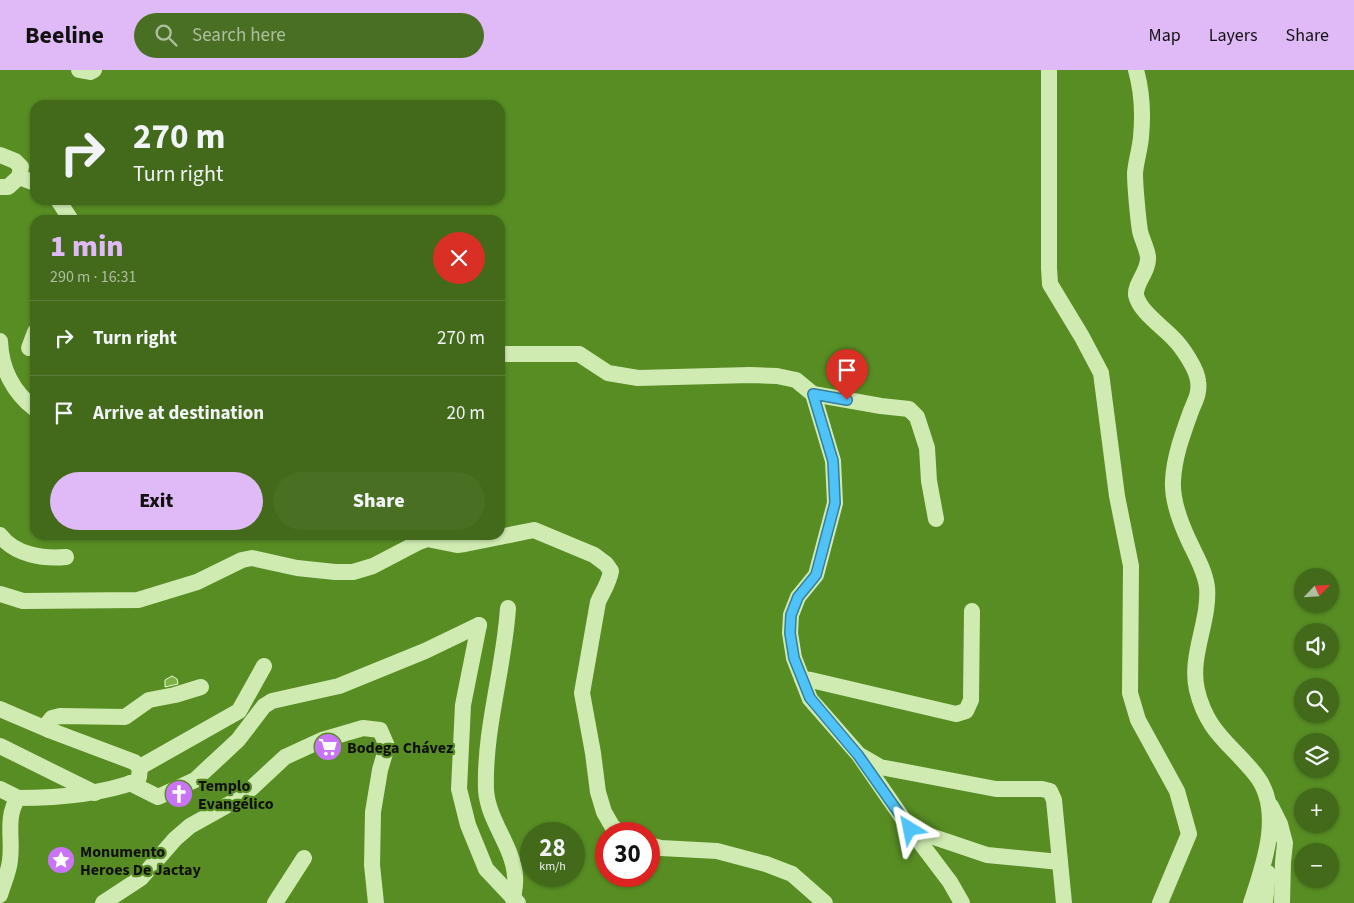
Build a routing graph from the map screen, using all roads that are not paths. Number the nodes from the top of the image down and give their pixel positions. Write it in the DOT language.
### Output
graph roads {
  1 [pos="79,70"];
  2 [pos="94,70"];
  3 [pos="1049,70"];
  4 [pos="1136,70"];
  5 [pos="0,155"];
  6 [pos="20,177"];
  7 [pos="30,181"];
  8 [pos="0,187"];
  9 [pos="0,341"];
  10 [pos="505,354"];
  11 [pos="813,394"];
  12 [pos="30,403"];
  13 [pos="936,519"];
  14 [pos="0,536"];
  15 [pos="505,536"];
  16 [pos="427,540"];
  17 [pos="427,540"];
  18 [pos="485,540"];
  19 [pos="66,557"];
  20 [pos="0,594"];
  21 [pos="508,608"];
  22 [pos="972,611"];
  23 [pos="264,666"];
  24 [pos="802,679"];
  25 [pos="201,687"];
  26 [pos="0,709"];
  27 [pos="49,730"];
  28 [pos="0,746"];
  29 [pos="858,755"];
  30 [pos="140,767"];
  31 [pos="130,783"];
  32 [pos="0,789"];
  33 [pos="96,793"];
  34 [pos="18,798"];
  35 [pos="1269,802"];
  36 [pos="610,822"];
  37 [pos="910,829"];
  38 [pos="660,848"];
  39 [pos="5,857"];
  40 [pos="304,858"];
  41 [pos="1266,859"];
  42 [pos="1060,862"];
  43 [pos="0,895"];
  44 [pos="0,900"];
  45 [pos="516,901"];
  46 [pos="8,903"];
  47 [pos="103,903"];
  48 [pos="275,903"];
  49 [pos="376,903"];
  50 [pos="825,903"];
  51 [pos="962,903"];
  52 [pos="1064,903"];
  53 [pos="1160,903"];
  54 [pos="1251,903"];
  55 [pos="1265,903"];
  56 [pos="1282,903"];
  1 -- 2 [label="street"];
  3 -- 53 [label="street"];
  4 -- 35 [label="street"];
  5 -- 6 [label="street"];
  6 -- 7 [label="street"];
  6 -- 8 [label="street"];
  9 -- 12 [label="street"];
  10 -- 11 [label="street"];
  11 -- 13 [label="street"];
  11 -- 24 [label="street"];
  14 -- 19 [label="street"];
  15 -- 36 [label="street"];
  16 -- 18 [label="street"];
  17 -- 20 [label="street"];
  21 -- 45 [label="street"];
  22 -- 24 [label="street"];
  23 -- 30 [label="street"];
  24 -- 29 [label="street"];
  25 -- 27 [label="street"];
  26 -- 27 [label="street"];
  27 -- 30 [label="street"];
  28 -- 33 [label="street"];
  29 -- 37 [label="street"];
  29 -- 42 [label="street"];
  30 -- 31 [label="street"];
  31 -- 33 [label="street"];
  31 -- 45 [label="street"];
  32 -- 34 [label="street"];
  33 -- 34 [label="street"];
  34 -- 39 [label="street"];
  35 -- 41 [label="street"];
  35 -- 56 [label="street"];
  37 -- 42 [label="street"];
  37 -- 51 [label="street"];
  38 -- 50 [label="street"];
  39 -- 43 [label="street"];
  40 -- 48 [label="street"];
  41 -- 54 [label="street"];
  41 -- 55 [label="street"];
  42 -- 52 [label="street"];
  44 -- 46 [label="street"];
  47 -- 49 [label="street"];
}
